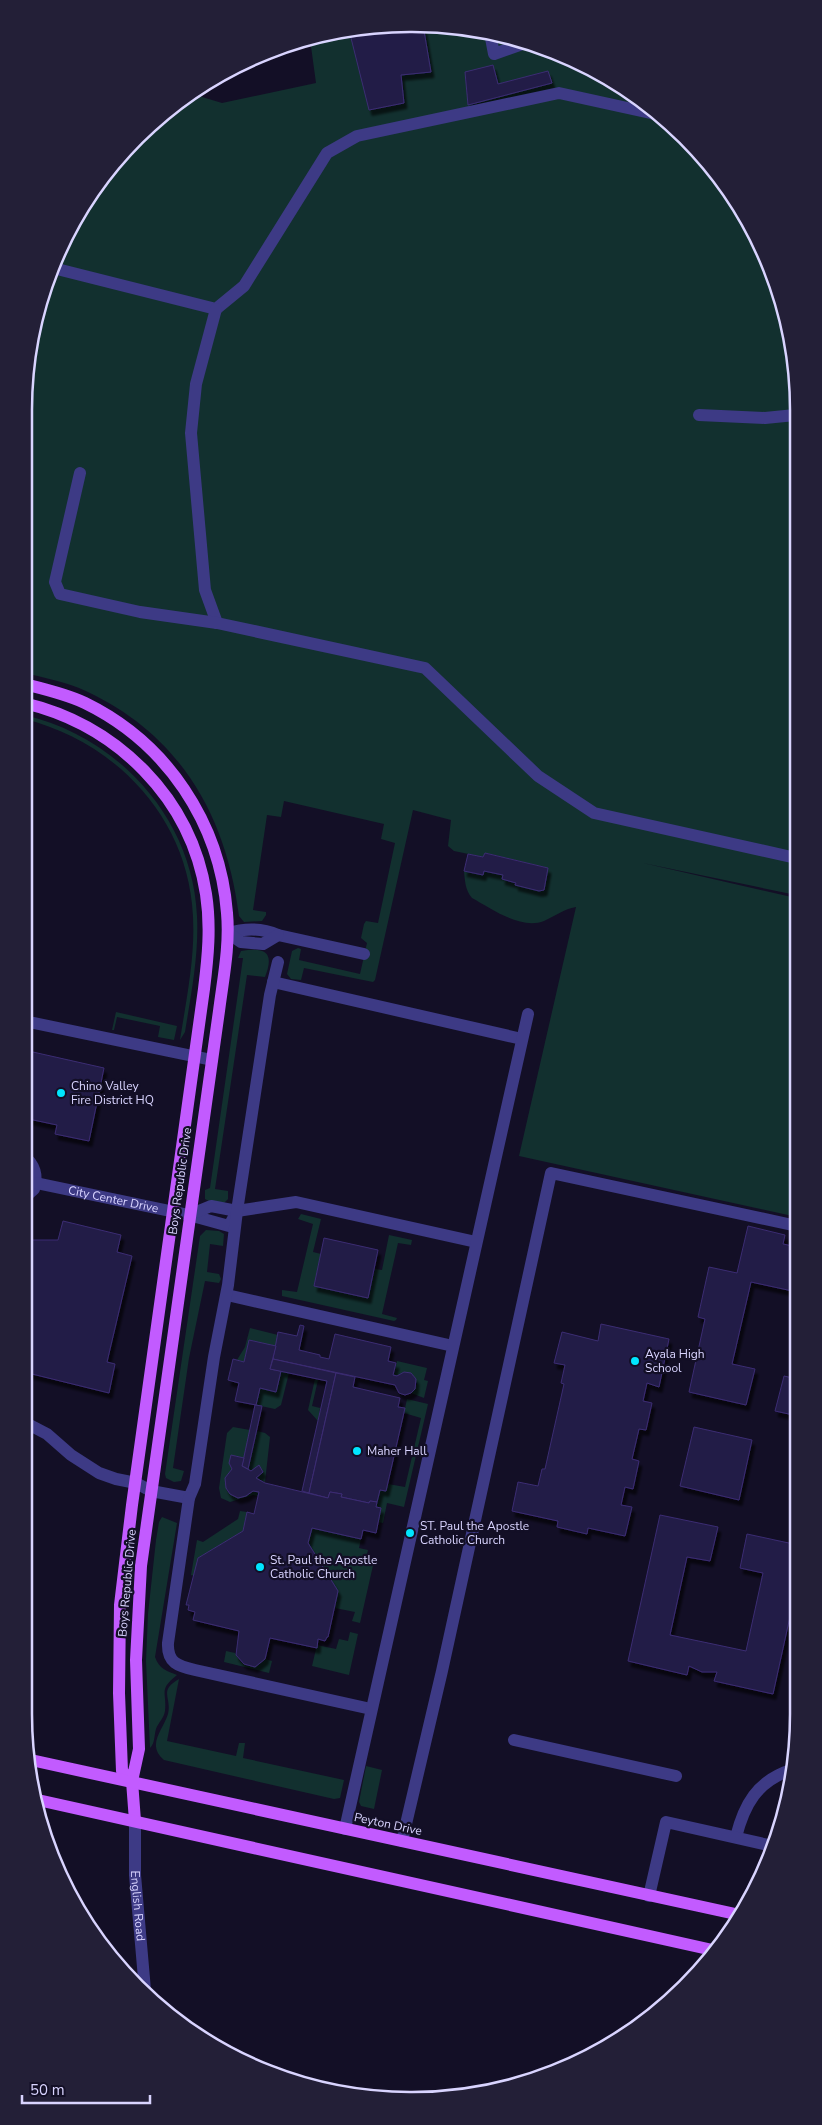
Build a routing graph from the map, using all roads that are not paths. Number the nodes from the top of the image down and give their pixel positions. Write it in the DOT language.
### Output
graph roads {
  1 [pos="491,41"];
  2 [pos="515,47"];
  3 [pos="641,111"];
  4 [pos="60,270"];
  5 [pos="216,309"];
  6 [pos="699,415"];
  7 [pos="790,415"];
  8 [pos="80,473"];
  9 [pos="217,623"];
  10 [pos="32,686"];
  11 [pos="32,705"];
  12 [pos="790,857"];
  13 [pos="228,932"];
  14 [pos="364,954"];
  15 [pos="278,962"];
  16 [pos="273,982"];
  17 [pos="528,1014"];
  18 [pos="32,1023"];
  19 [pos="522,1039"];
  20 [pos="194,1056"];
  21 [pos="212,1060"];
  22 [pos="32,1164"];
  23 [pos="36,1183"];
  24 [pos="32,1191"];
  25 [pos="173,1211"];
  26 [pos="237,1211"];
  27 [pos="190,1215"];
  28 [pos="790,1224"];
  29 [pos="476,1242"];
  30 [pos="227,1295"];
  31 [pos="453,1346"];
  32 [pos="32,1426"];
  33 [pos="136,1483"];
  34 [pos="151,1491"];
  35 [pos="189,1498"];
  36 [pos="371,1710"];
  37 [pos="514,1740"];
  38 [pos="36,1761"];
  39 [pos="784,1774"];
  40 [pos="676,1776"];
  41 [pos="132,1781"];
  42 [pos="43,1801"];
  43 [pos="135,1821"];
  44 [pos="345,1828"];
  45 [pos="736,1837"];
  46 [pos="402,1841"];
  47 [pos="766,1844"];
  48 [pos="649,1896"];
  49 [pos="733,1913"];
  50 [pos="707,1949"];
  51 [pos="144,1983"];
  1 -- 2 [label="street"];
  3 -- 5 [label="street"];
  4 -- 5 [label="street"];
  5 -- 9 [label="street"];
  6 -- 7 [label="street"];
  8 -- 9 [label="street"];
  9 -- 12 [label="street"];
  10 -- 13 [label="main road, Boys Republic Drive"];
  11 -- 20 [label="main road, Boys Republic Drive"];
  13 -- 14 [label="street"];
  13 -- 21 [label="main road, Boys Republic Drive"];
  15 -- 16 [label="street"];
  16 -- 19 [label="street"];
  16 -- 26 [label="street"];
  17 -- 19 [label="street"];
  18 -- 20 [label="street"];
  19 -- 29 [label="street"];
  20 -- 21 [label="street"];
  20 -- 25 [label="main road, Boys Republic Drive"];
  21 -- 27 [label="main road, Boys Republic Drive"];
  22 -- 23 [label="street"];
  23 -- 24 [label="street"];
  23 -- 25 [label="street, City Center Drive"];
  25 -- 27 [label="street, City Center Drive"];
  25 -- 33 [label="main road, Boys Republic Drive"];
  26 -- 27 [label="street, City Center Drive"];
  26 -- 29 [label="street"];
  26 -- 30 [label="street"];
  27 -- 34 [label="main road, Boys Republic Drive"];
  28 -- 46 [label="street"];
  29 -- 31 [label="street"];
  30 -- 31 [label="street"];
  30 -- 35 [label="street"];
  31 -- 36 [label="street"];
  32 -- 33 [label="street"];
  33 -- 34 [label="street"];
  33 -- 41 [label="main road, Boys Republic Drive"];
  34 -- 35 [label="street"];
  34 -- 41 [label="main road, Boys Republic Drive"];
  35 -- 36 [label="street"];
  36 -- 44 [label="street"];
  37 -- 40 [label="street"];
  38 -- 41 [label="main road, Peyton Drive"];
  39 -- 45 [label="street"];
  41 -- 43 [label="main road, Boys Republic Drive"];
  41 -- 44 [label="main road, Peyton Drive"];
  42 -- 43 [label="main road"];
  43 -- 50 [label="main road"];
  43 -- 51 [label="street, English Road"];
  44 -- 46 [label="main road, Peyton Drive"];
  45 -- 47 [label="street"];
  45 -- 48 [label="street"];
  46 -- 48 [label="main road, Peyton Drive"];
  48 -- 49 [label="main road, Peyton Drive"];
}
